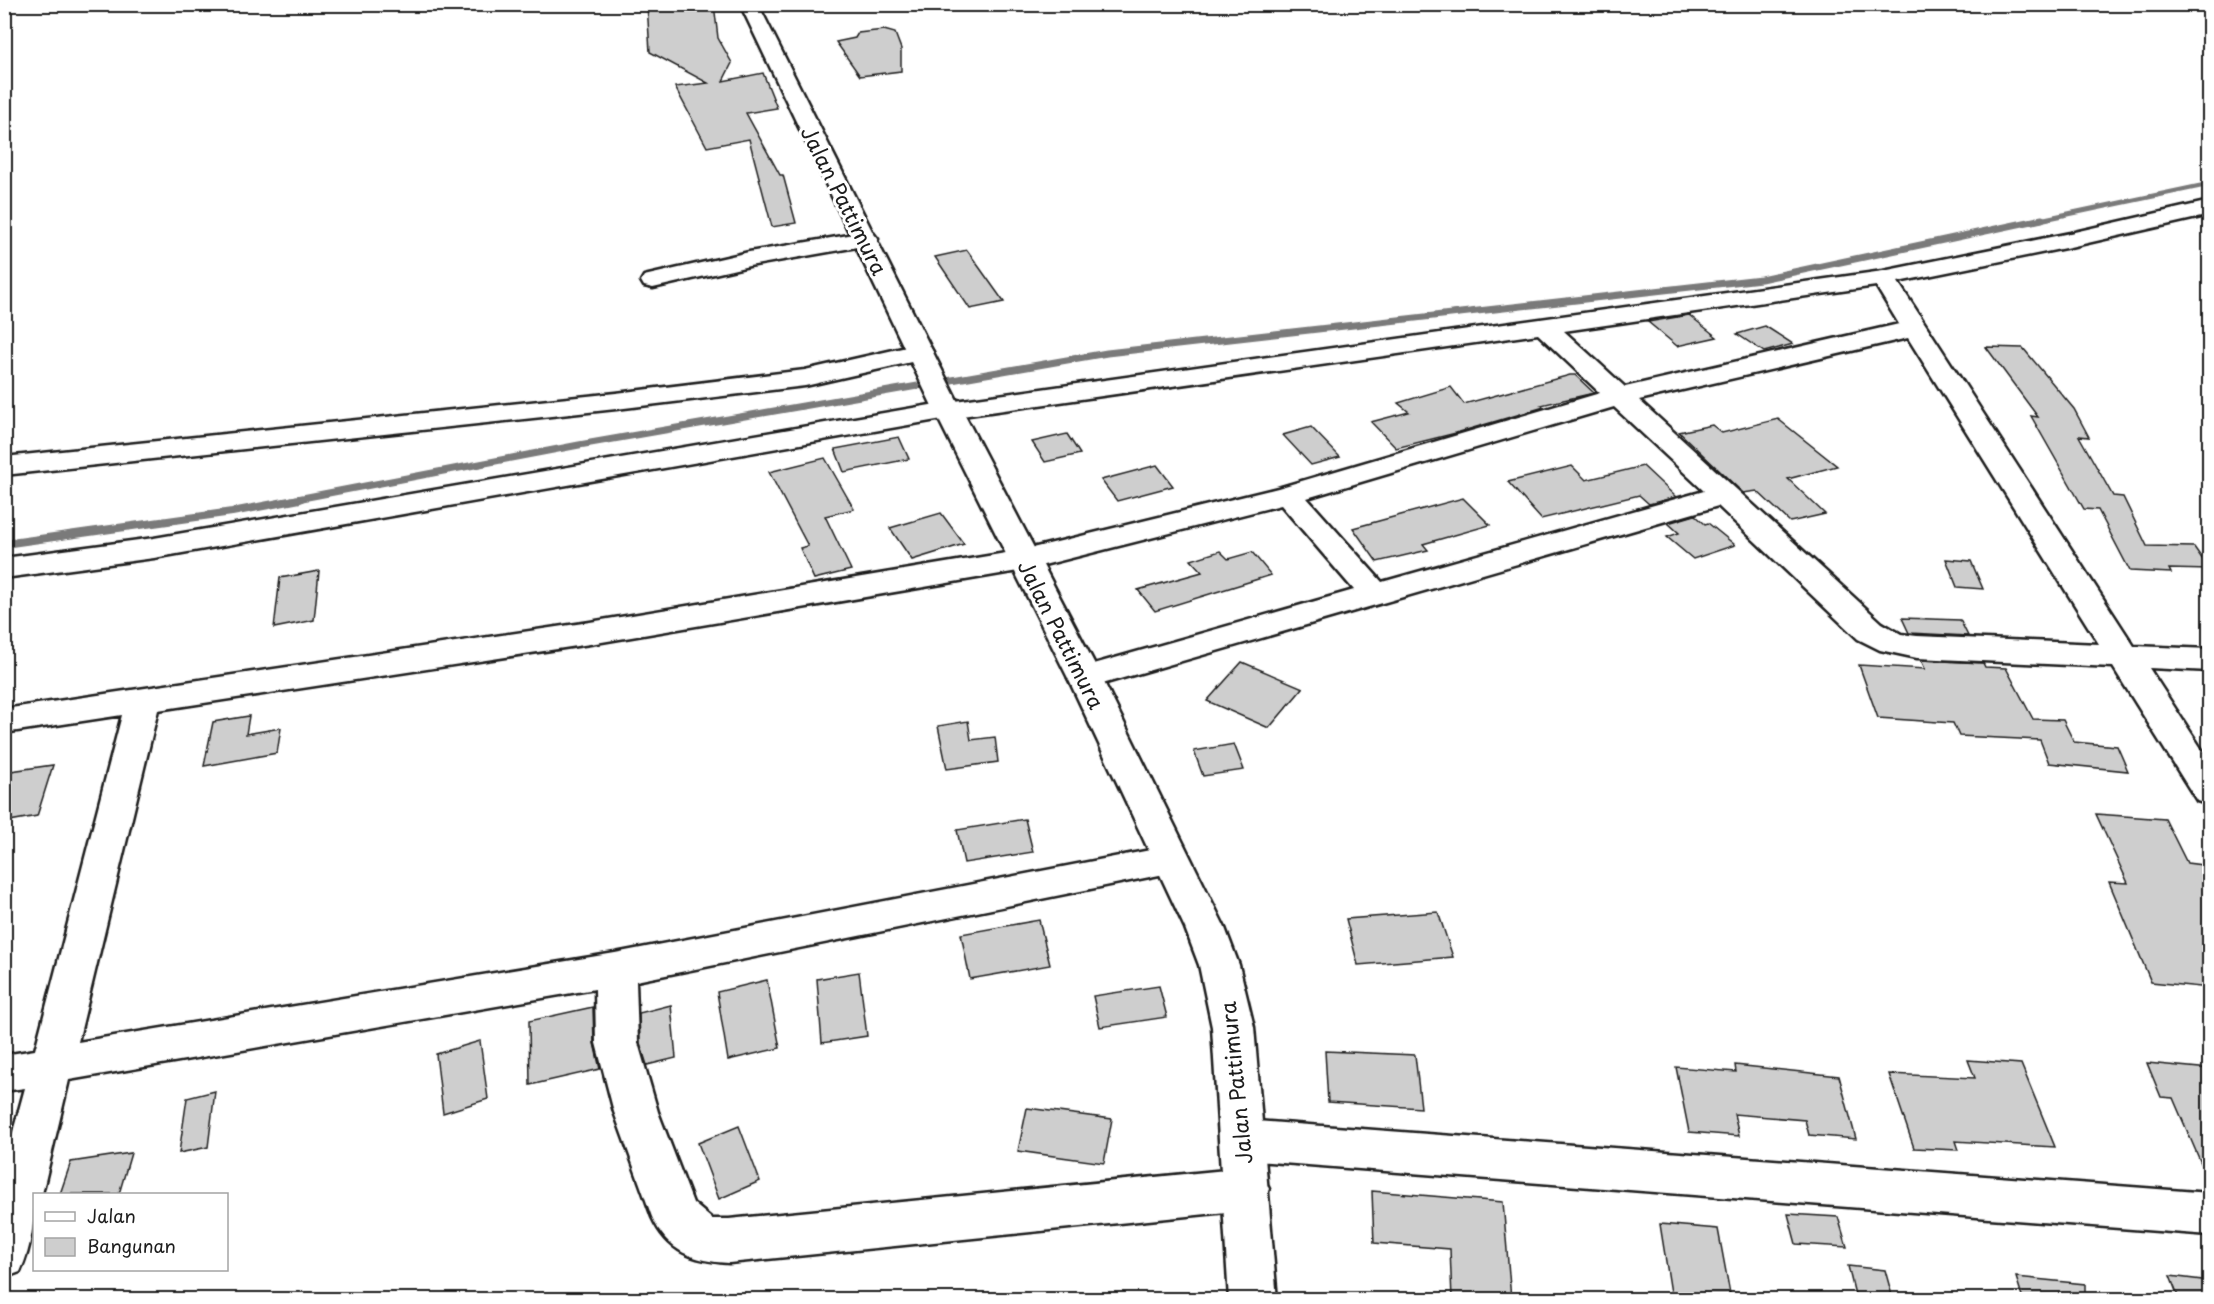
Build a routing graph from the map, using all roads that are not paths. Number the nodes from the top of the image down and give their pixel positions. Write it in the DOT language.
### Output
graph roads {
  1 [pos="749,4"];
  2 [pos="2210,208"];
  3 [pos="866,239"];
  4 [pos="1882,278"];
  5 [pos="653,281"];
  6 [pos="1544,326"];
  7 [pos="1917,328"];
  8 [pos="920,352"];
  9 [pos="1617,396"];
  10 [pos="948,410"];
  11 [pos="4,466"];
  12 [pos="1288,494"];
  13 [pos="1724,495"];
  14 [pos="1024,560"];
  15 [pos="4,568"];
  16 [pos="1375,595"];
  17 [pos="2122,657"];
  18 [pos="2210,660"];
  19 [pos="1086,678"];
  20 [pos="143,700"];
  21 [pos="4,721"];
  22 [pos="2210,792"];
  23 [pos="1171,860"];
  24 [pos="615,969"];
  25 [pos="54,1064"];
  26 [pos="4,1073"];
  27 [pos="1243,1140"];
  28 [pos="1246,1190"];
  29 [pos="2210,1214"];
  30 [pos="4,1256"];
  31 [pos="1252,1299"];
  1 -- 3 [label="street, Jalan Pattimura"];
  2 -- 4 [label="street"];
  3 -- 5 [label="street"];
  3 -- 8 [label="street, Jalan Pattimura"];
  4 -- 6 [label="street"];
  4 -- 7 [label="street"];
  6 -- 9 [label="street"];
  6 -- 10 [label="street"];
  7 -- 9 [label="street"];
  7 -- 17 [label="street"];
  8 -- 10 [label="street, Jalan Pattimura"];
  8 -- 11 [label="street"];
  9 -- 12 [label="street"];
  9 -- 13 [label="street"];
  10 -- 14 [label="street, Jalan Pattimura"];
  10 -- 15 [label="street"];
  12 -- 14 [label="street"];
  12 -- 16 [label="street"];
  13 -- 16 [label="street"];
  13 -- 17 [label="street"];
  14 -- 19 [label="street, Jalan Pattimura"];
  14 -- 20 [label="street"];
  16 -- 19 [label="street"];
  17 -- 18 [label="street"];
  17 -- 22 [label="street"];
  19 -- 23 [label="street, Jalan Pattimura"];
  20 -- 21 [label="street"];
  20 -- 25 [label="street"];
  23 -- 24 [label="street"];
  23 -- 27 [label="street, Jalan Pattimura"];
  24 -- 25 [label="street"];
  24 -- 28 [label="street"];
  25 -- 26 [label="street"];
  25 -- 30 [label="street"];
  27 -- 28 [label="street, Jalan Pattimura"];
  27 -- 29 [label="street"];
  28 -- 31 [label="street, Jalan Pattimura"];
}
